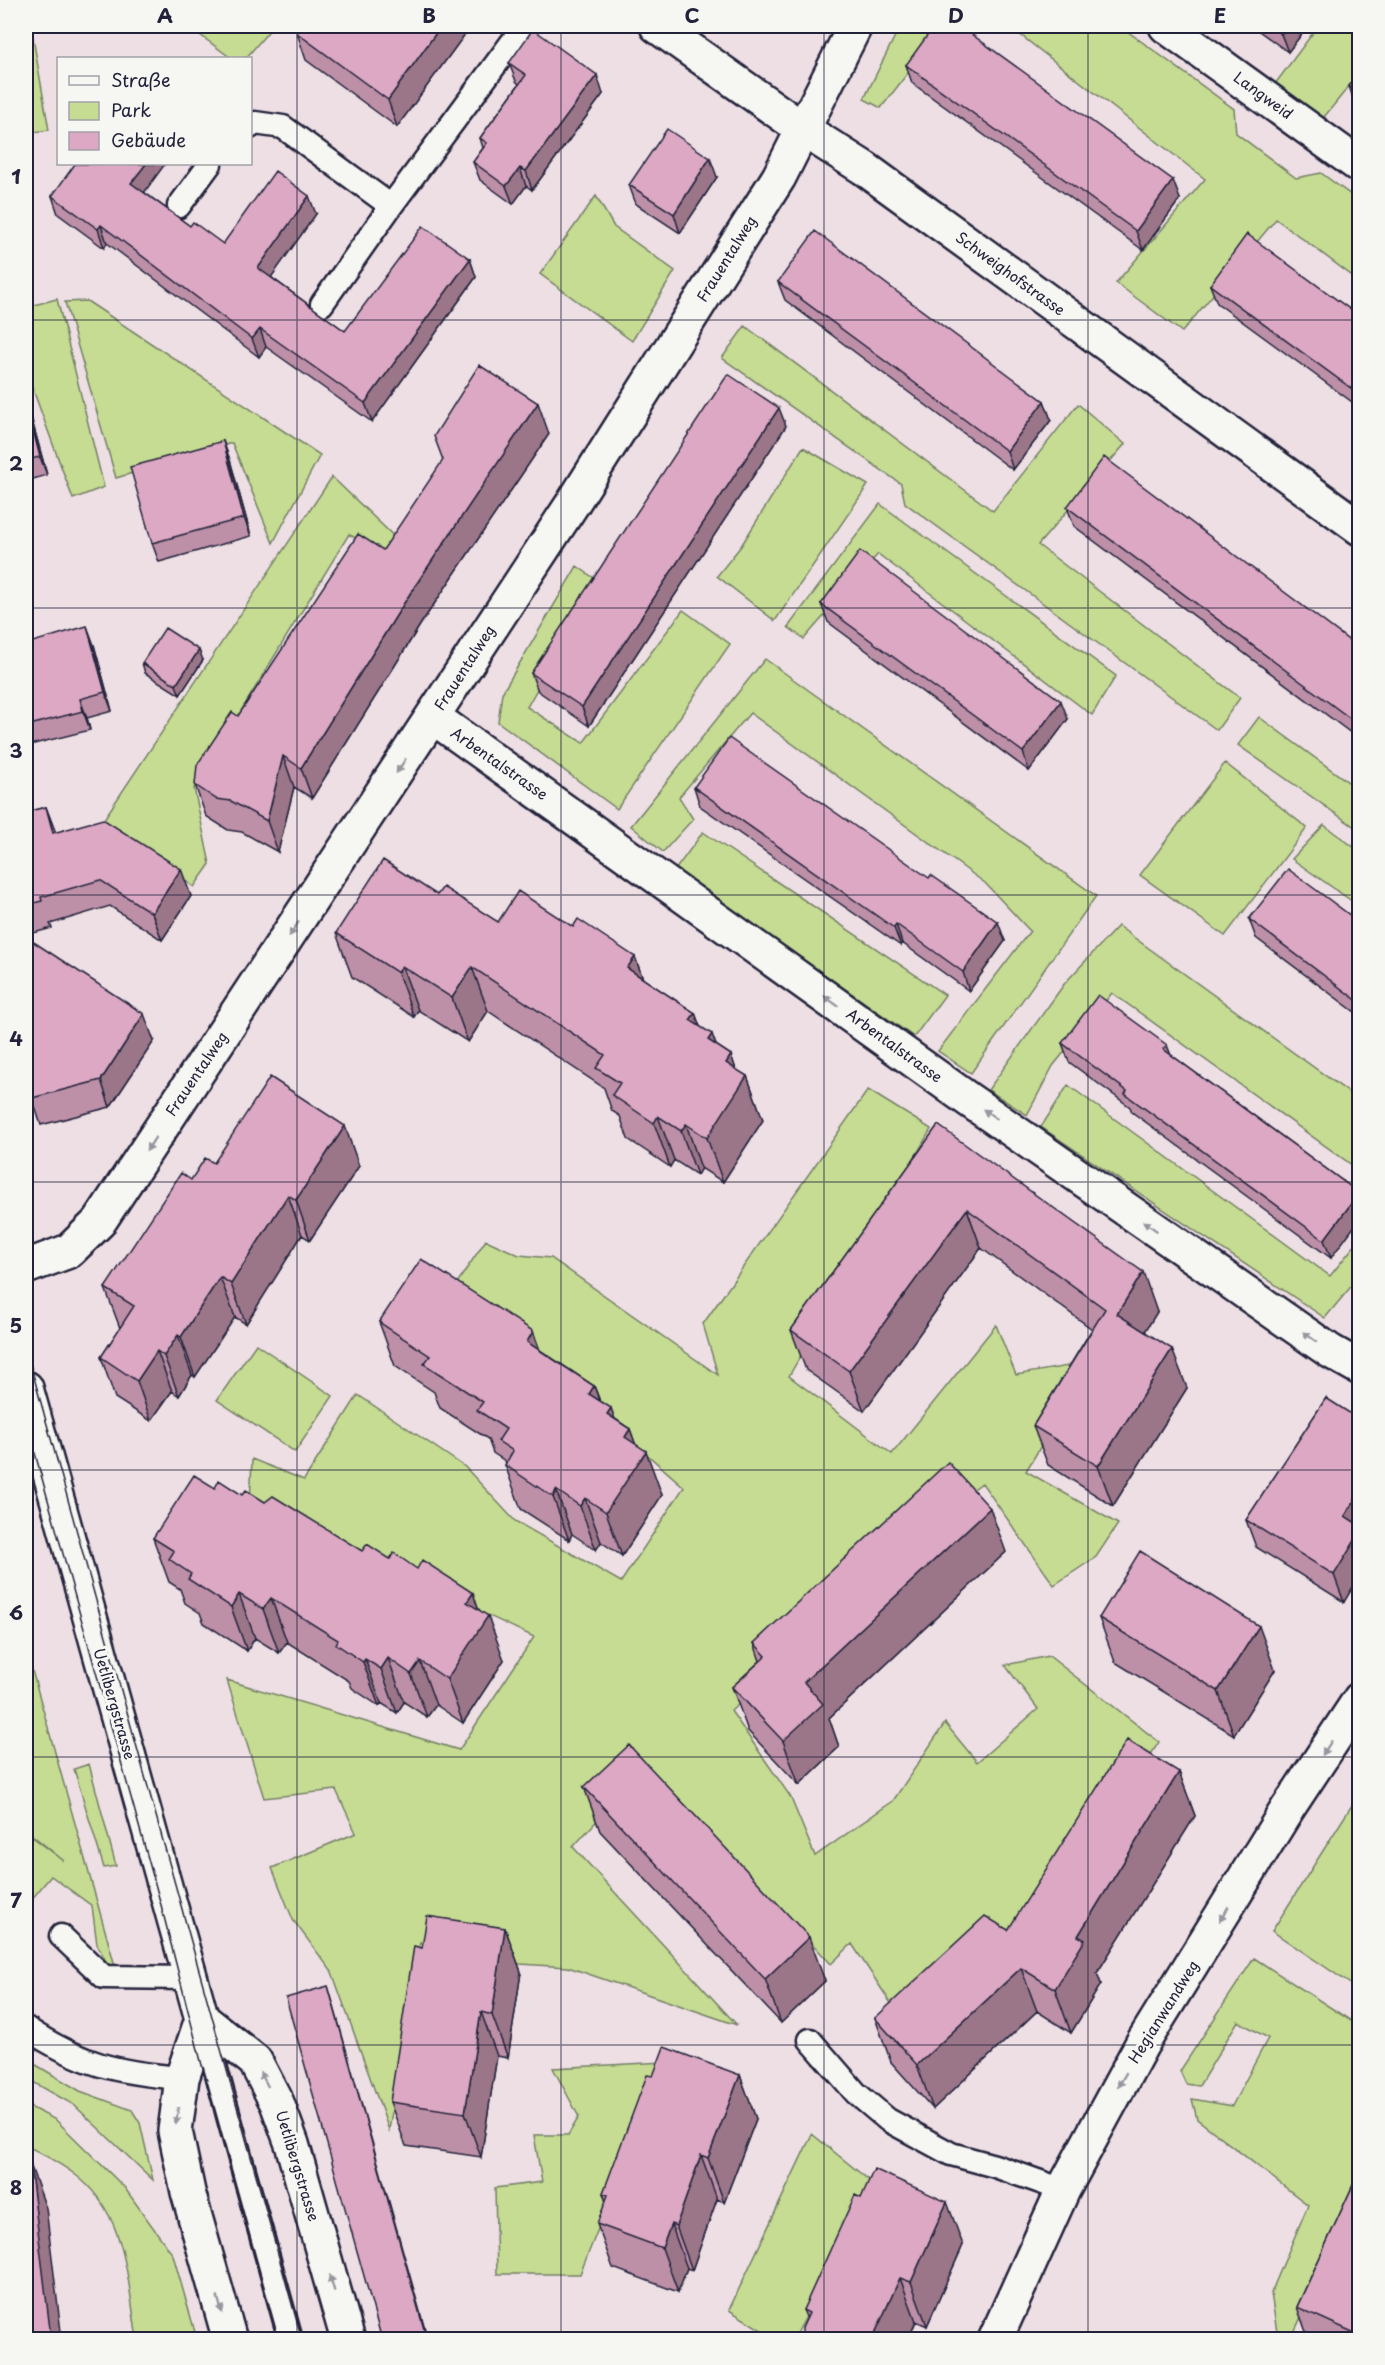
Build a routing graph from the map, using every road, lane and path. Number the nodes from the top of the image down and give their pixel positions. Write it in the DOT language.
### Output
graph roads {
  1 [pos="524,26"];
  2 [pos="657,26"];
  3 [pos="855,26"];
  4 [pos="1166,26"];
  5 [pos="252,125"];
  6 [pos="804,130"];
  7 [pos="209,165"];
  8 [pos="1359,166"];
  9 [pos="179,206"];
  10 [pos="391,206"];
  11 [pos="322,304"];
  12 [pos="1359,528"];
  13 [pos="433,717"];
  14 [pos="26,1267"];
  15 [pos="1359,1368"];
  16 [pos="26,1388"];
  17 [pos="1359,1699"];
  18 [pos="61,1936"];
  19 [pos="190,1978"];
  20 [pos="202,2019"];
  21 [pos="26,2028"];
  22 [pos="810,2040"];
  23 [pos="182,2078"];
  24 [pos="1062,2190"];
  25 [pos="230,2340"];
  26 [pos="291,2340"];
  27 [pos="348,2340"];
  28 [pos="995,2340"];
  1 -- 10 [label="lane"];
  2 -- 6 [label="street, Schweighofstrasse"];
  3 -- 6 [label="street, Frauentalweg"];
  4 -- 8 [label="street, Langweid"];
  5 -- 10 [label="lane"];
  6 -- 12 [label="street, Schweighofstrasse"];
  6 -- 13 [label="street, Frauentalweg"];
  7 -- 9 [label="lane"];
  10 -- 11 [label="lane"];
  13 -- 14 [label="street, Frauentalweg, one-way"];
  15 -- 13 [label="street, Arbentalstrasse, one-way"];
  16 -- 19 [label="street, Uetlibergstrasse"];
  17 -- 24 [label="street, Hegianwandweg, one-way"];
  18 -- 19 [label="lane"];
  19 -- 20 [label="street, Uetlibergstrasse"];
  20 -- 23 [label="street"];
  20 -- 26 [label="lane, Uetlibergstrasse"];
  27 -- 20 [label="street, Uetlibergstrasse, one-way"];
  21 -- 23 [label="lane"];
  22 -- 24 [label="lane"];
  23 -- 25 [label="street, one-way"];
  24 -- 28 [label="street, Hegianwandweg"];
}
